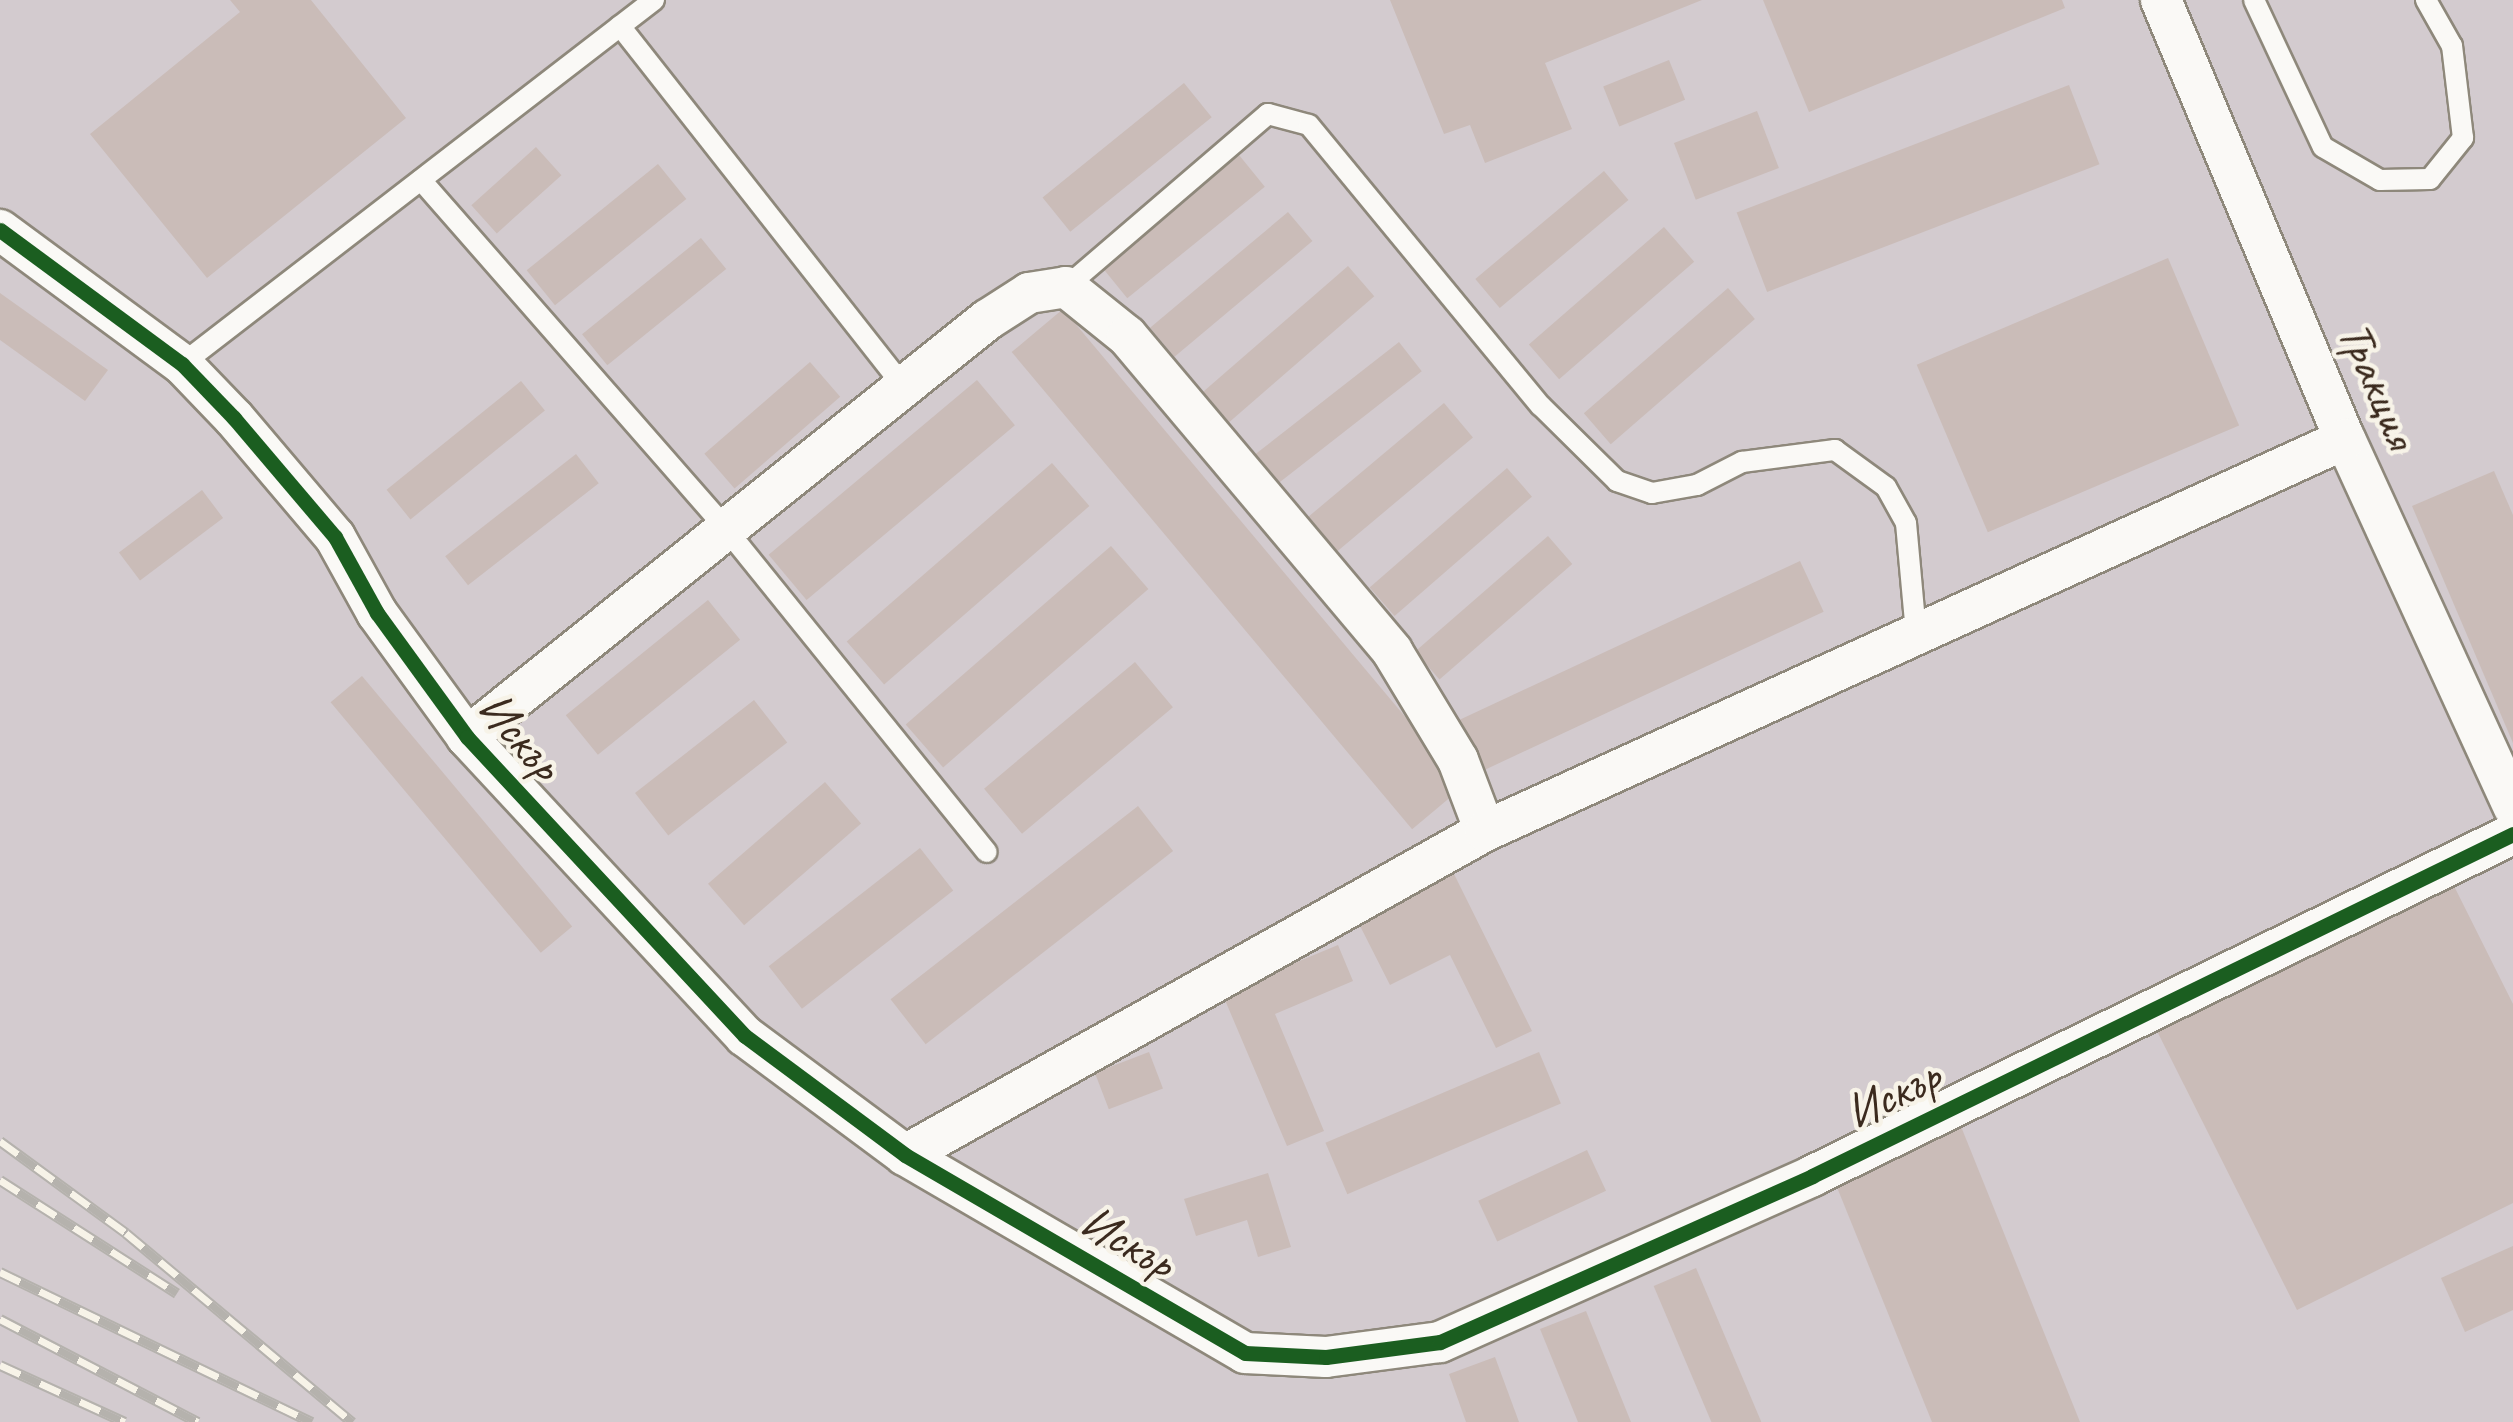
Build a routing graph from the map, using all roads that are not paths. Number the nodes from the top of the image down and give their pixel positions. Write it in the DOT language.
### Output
graph roads {
  1 [pos="654,0"];
  2 [pos="2161,0"];
  3 [pos="2254,0"];
  4 [pos="2426,0"];
  5 [pos="620,26"];
  6 [pos="421,180"];
  7 [pos="0,230"];
  8 [pos="1066,288"];
  9 [pos="182,364"];
  10 [pos="904,385"];
  11 [pos="2345,439"];
  12 [pos="726,530"];
  13 [pos="1916,632"];
  14 [pos="467,737"];
  15 [pos="2513,806"];
  16 [pos="1485,831"];
  17 [pos="2513,834"];
  18 [pos="986,852"];
  19 [pos="905,1155"];
  1 -- 5 [label="lane"];
  2 -- 11 [label="street, Тракция"];
  3 -- 4 [label="lane"];
  5 -- 6 [label="lane"];
  5 -- 10 [label="lane"];
  6 -- 9 [label="lane"];
  6 -- 12 [label="lane"];
  7 -- 9 [label="street, Искър"];
  8 -- 10 [label="street"];
  8 -- 13 [label="lane"];
  8 -- 16 [label="street"];
  9 -- 14 [label="street, Искър"];
  10 -- 12 [label="street"];
  11 -- 13 [label="street"];
  11 -- 15 [label="street, Тракция"];
  12 -- 14 [label="street"];
  12 -- 18 [label="lane"];
  13 -- 16 [label="street"];
  14 -- 19 [label="street, Искър"];
  16 -- 19 [label="street"];
  17 -- 19 [label="street, Искър"];
}
